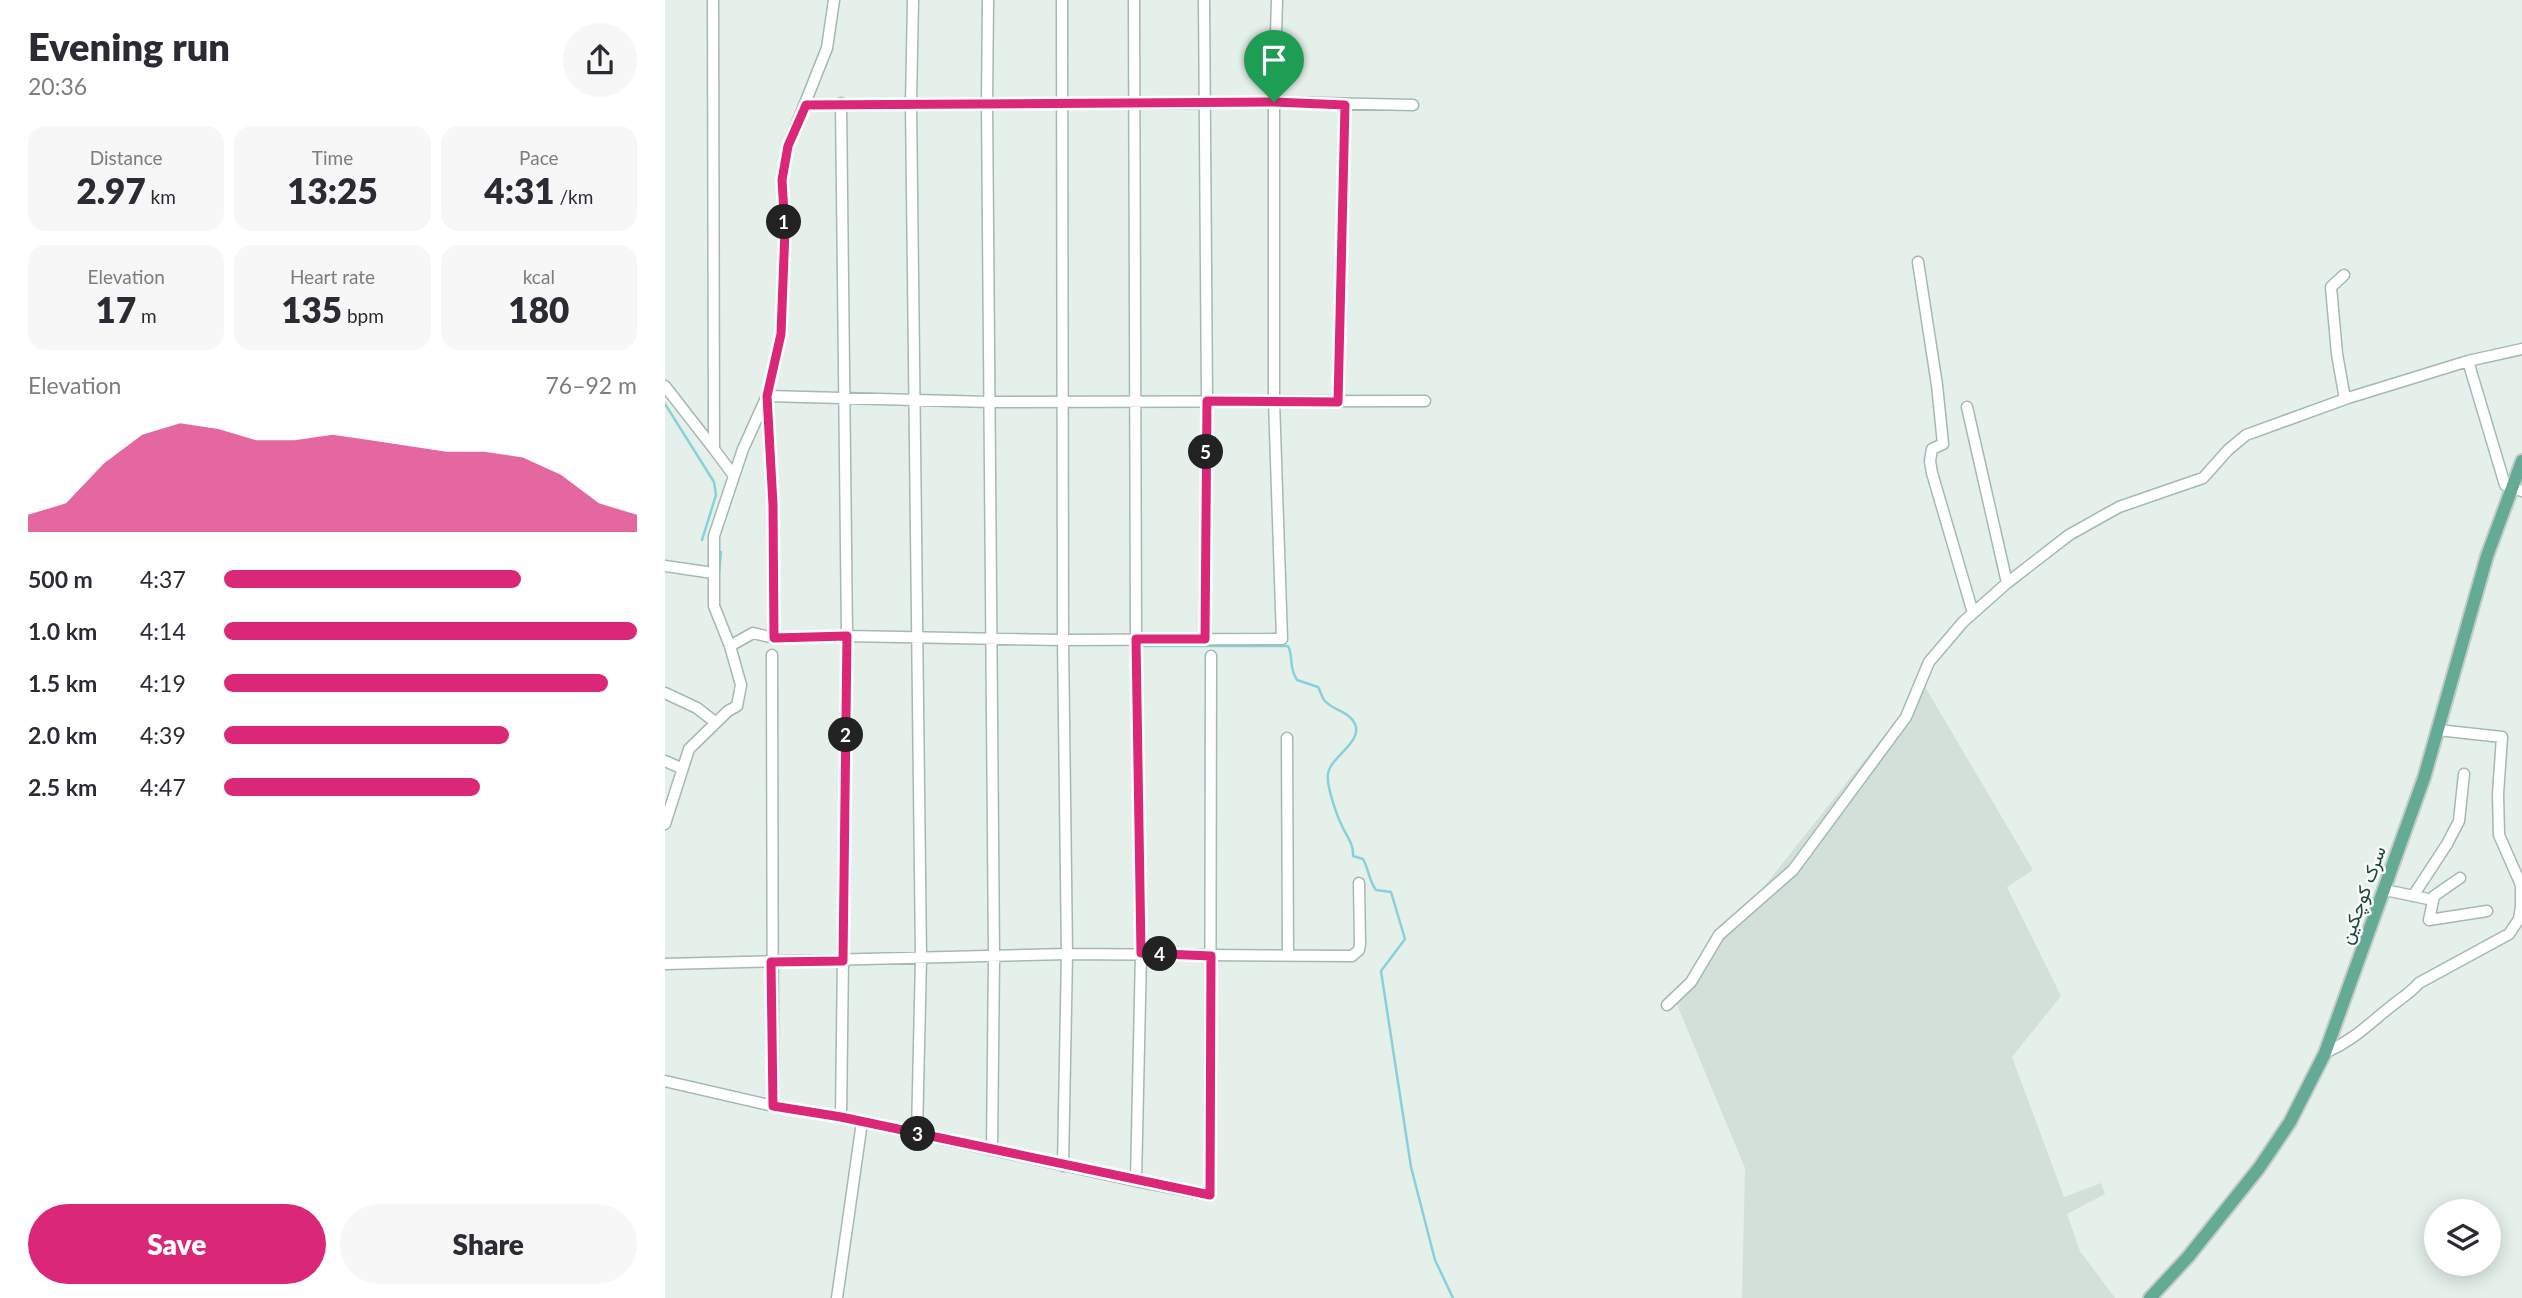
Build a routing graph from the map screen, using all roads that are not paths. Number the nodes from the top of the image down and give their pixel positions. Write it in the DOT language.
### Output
graph roads {
  1 [pos="713,0"];
  2 [pos="834,0"];
  3 [pos="913,0"];
  4 [pos="988,0"];
  5 [pos="1062,0"];
  6 [pos="1134,0"];
  7 [pos="1204,0"];
  8 [pos="1277,0"];
  9 [pos="1274,102"];
  10 [pos="841,103"];
  11 [pos="1062,103"];
  12 [pos="1206,103"];
  13 [pos="911,104"];
  14 [pos="987,104"];
  15 [pos="1134,104"];
  16 [pos="806,105"];
  17 [pos="1345,105"];
  18 [pos="1413,105"];
  19 [pos="1918,262"];
  20 [pos="2344,275"];
  21 [pos="2522,349"];
  22 [pos="2468,361"];
  23 [pos="665,386"];
  24 [pos="767,396"];
  25 [pos="846,398"];
  26 [pos="2345,399"];
  27 [pos="915,400"];
  28 [pos="1062,401"];
  29 [pos="1207,401"];
  30 [pos="1274,401"];
  31 [pos="1425,401"];
  32 [pos="990,402"];
  33 [pos="1135,402"];
  34 [pos="1338,402"];
  35 [pos="1967,407"];
  36 [pos="714,449"];
  37 [pos="2522,461"];
  38 [pos="734,476"];
  39 [pos="2517,489"];
  40 [pos="665,566"];
  41 [pos="713,573"];
  42 [pos="2007,583"];
  43 [pos="1973,613"];
  44 [pos="847,636"];
  45 [pos="774,638"];
  46 [pos="918,639"];
  47 [pos="992,639"];
  48 [pos="1136,639"];
  49 [pos="1205,639"];
  50 [pos="1063,640"];
  51 [pos="730,646"];
  52 [pos="772,655"];
  53 [pos="1211,656"];
  54 [pos="665,693"];
  55 [pos="715,722"];
  56 [pos="2438,730"];
  57 [pos="1287,738"];
  58 [pos="665,761"];
  59 [pos="681,768"];
  60 [pos="2464,774"];
  61 [pos="665,824"];
  62 [pos="2460,878"];
  63 [pos="1359,883"];
  64 [pos="2385,890"];
  65 [pos="2413,896"];
  66 [pos="2433,900"];
  67 [pos="2487,911"];
  68 [pos="1141,953"];
  69 [pos="1067,954"];
  70 [pos="1288,955"];
  71 [pos="1211,956"];
  72 [pos="994,957"];
  73 [pos="921,958"];
  74 [pos="843,961"];
  75 [pos="771,962"];
  76 [pos="665,964"];
  77 [pos="1667,1005"];
  78 [pos="2325,1053"];
  79 [pos="665,1081"];
  80 [pos="773,1106"];
  81 [pos="841,1117"];
  82 [pos="862,1122"];
  83 [pos="917,1134"];
  84 [pos="992,1150"];
  85 [pos="1063,1166"];
  86 [pos="1136,1181"];
  87 [pos="837,1298"];
  88 [pos="2150,1298"];
  1 -- 36 [label="street"];
  2 -- 16 [label="street"];
  3 -- 13 [label="street"];
  4 -- 14 [label="street"];
  5 -- 11 [label="street"];
  6 -- 15 [label="street"];
  7 -- 12 [label="street"];
  8 -- 9 [label="street"];
  9 -- 12 [label="street"];
  9 -- 17 [label="street"];
  9 -- 30 [label="street"];
  10 -- 13 [label="street"];
  10 -- 16 [label="street"];
  10 -- 25 [label="street"];
  11 -- 14 [label="street"];
  11 -- 15 [label="street"];
  11 -- 28 [label="street"];
  12 -- 15 [label="street"];
  12 -- 29 [label="street"];
  13 -- 14 [label="street"];
  13 -- 27 [label="street"];
  14 -- 32 [label="street"];
  15 -- 33 [label="street"];
  16 -- 24 [label="street"];
  17 -- 18 [label="street"];
  17 -- 34 [label="street"];
  19 -- 43 [label="street"];
  20 -- 26 [label="street"];
  21 -- 22 [label="street"];
  22 -- 26 [label="street"];
  22 -- 39 [label="street"];
  23 -- 36 [label="street"];
  24 -- 25 [label="street"];
  24 -- 38 [label="street"];
  24 -- 45 [label="street"];
  25 -- 27 [label="street"];
  25 -- 44 [label="street"];
  26 -- 42 [label="street"];
  27 -- 32 [label="street"];
  27 -- 46 [label="street"];
  28 -- 32 [label="street"];
  28 -- 33 [label="street"];
  28 -- 50 [label="street"];
  29 -- 30 [label="street"];
  29 -- 33 [label="street"];
  29 -- 49 [label="street"];
  30 -- 34 [label="street"];
  30 -- 49 [label="street"];
  31 -- 34 [label="street"];
  32 -- 47 [label="street"];
  33 -- 48 [label="street"];
  35 -- 42 [label="street"];
  36 -- 38 [label="street"];
  37 -- 39 [label="main road, سرک کوچکین"];
  38 -- 41 [label="street"];
  39 -- 56 [label="main road, سرک کوچکین"];
  40 -- 41 [label="street"];
  41 -- 51 [label="street"];
  42 -- 43 [label="street"];
  43 -- 77 [label="street"];
  44 -- 45 [label="street"];
  44 -- 46 [label="street"];
  44 -- 74 [label="street"];
  45 -- 51 [label="street"];
  46 -- 47 [label="street"];
  46 -- 73 [label="street"];
  47 -- 50 [label="street"];
  47 -- 72 [label="street"];
  48 -- 49 [label="street"];
  48 -- 50 [label="street"];
  48 -- 68 [label="street"];
  50 -- 69 [label="street"];
  51 -- 55 [label="street"];
  52 -- 75 [label="street"];
  53 -- 71 [label="street"];
  54 -- 55 [label="street"];
  55 -- 59 [label="street"];
  56 -- 64 [label="main road, سرک کوچکین"];
  56 -- 78 [label="street"];
  57 -- 70 [label="street"];
  58 -- 59 [label="street"];
  59 -- 61 [label="street"];
  60 -- 65 [label="street"];
  62 -- 66 [label="street"];
  63 -- 70 [label="street"];
  64 -- 65 [label="street"];
  64 -- 78 [label="main road, سرک کوچکین"];
  65 -- 66 [label="street"];
  66 -- 67 [label="street"];
  68 -- 69 [label="street"];
  68 -- 71 [label="street"];
  68 -- 86 [label="street"];
  69 -- 72 [label="street"];
  69 -- 85 [label="street"];
  70 -- 71 [label="street"];
  71 -- 86 [label="street"];
  72 -- 73 [label="street"];
  72 -- 84 [label="street"];
  73 -- 74 [label="street"];
  73 -- 83 [label="street"];
  74 -- 75 [label="street"];
  74 -- 81 [label="street"];
  75 -- 76 [label="street"];
  75 -- 80 [label="street"];
  78 -- 88 [label="main road, سرک کوچکین"];
  79 -- 80 [label="street"];
  80 -- 81 [label="street"];
  81 -- 82 [label="street"];
  82 -- 83 [label="street"];
  82 -- 87 [label="street"];
  83 -- 84 [label="street"];
  84 -- 85 [label="street"];
  85 -- 86 [label="street"];
}
